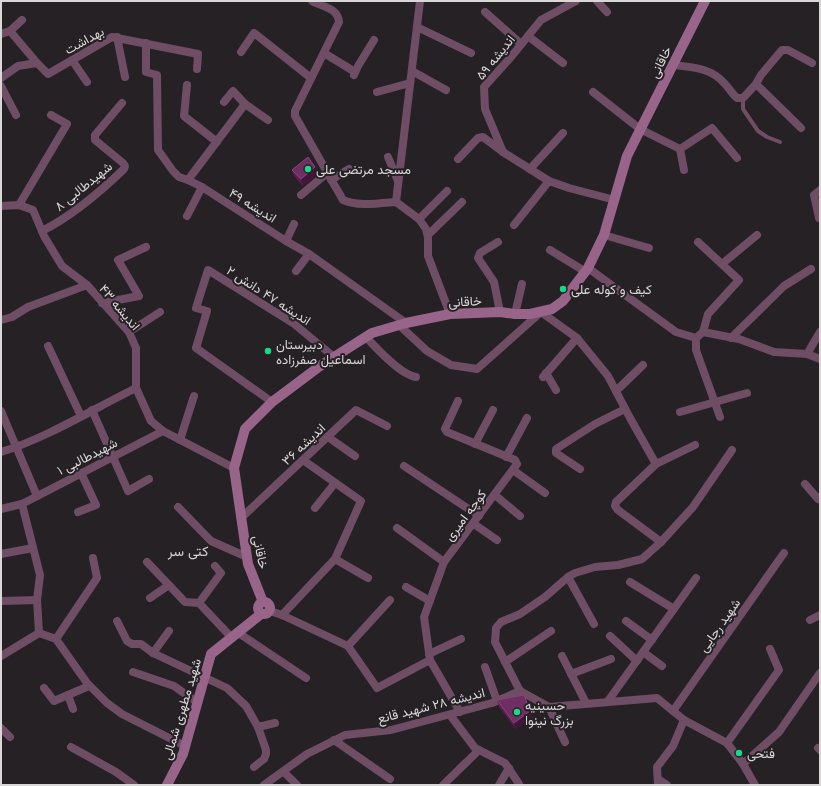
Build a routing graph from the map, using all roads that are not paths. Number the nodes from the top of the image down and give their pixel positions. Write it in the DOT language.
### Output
graph roads {
  1 [pos="312,1"];
  2 [pos="420,1"];
  3 [pos="576,1"];
  4 [pos="597,1"];
  5 [pos="705,1"];
  6 [pos="485,12"];
  7 [pos="608,12"];
  8 [pos="22,20"];
  9 [pos="417,27"];
  10 [pos="10,30"];
  11 [pos="1,34"];
  12 [pos="528,36"];
  13 [pos="117,37"];
  14 [pos="374,40"];
  15 [pos="146,43"];
  16 [pos="521,44"];
  17 [pos="241,52"];
  18 [pos="472,53"];
  19 [pos="324,54"];
  20 [pos="72,60"];
  21 [pos="37,63"];
  22 [pos="563,63"];
  23 [pos="812,63"];
  24 [pos="673,65"];
  25 [pos="197,69"];
  26 [pos="412,71"];
  27 [pos="125,77"];
  28 [pos="1,78"];
  29 [pos="311,78"];
  30 [pos="87,82"];
  31 [pos="410,83"];
  32 [pos="187,84"];
  33 [pos="756,84"];
  34 [pos="1,86"];
  35 [pos="446,90"];
  36 [pos="377,92"];
  37 [pos="593,92"];
  38 [pos="743,98"];
  39 [pos="224,102"];
  40 [pos="122,103"];
  41 [pos="245,104"];
  42 [pos="16,115"];
  43 [pos="51,115"];
  44 [pos="268,120"];
  45 [pos="800,128"];
  46 [pos="640,129"];
  47 [pos="563,133"];
  48 [pos="217,142"];
  49 [pos="780,142"];
  50 [pos="680,149"];
  51 [pos="503,152"];
  52 [pos="388,157"];
  53 [pos="737,158"];
  54 [pos="458,159"];
  55 [pos="348,169"];
  56 [pos="530,169"];
  57 [pos="684,170"];
  58 [pos="329,176"];
  59 [pos="188,180"];
  60 [pos="549,181"];
  61 [pos="399,182"];
  62 [pos="202,187"];
  63 [pos="820,190"];
  64 [pos="447,191"];
  65 [pos="301,195"];
  66 [pos="615,200"];
  67 [pos="396,202"];
  68 [pos="462,202"];
  69 [pos="19,205"];
  70 [pos="1,206"];
  71 [pos="187,216"];
  72 [pos="819,218"];
  73 [pos="418,220"];
  74 [pos="294,224"];
  75 [pos="514,225"];
  76 [pos="42,231"];
  77 [pos="428,235"];
  78 [pos="604,235"];
  79 [pos="757,235"];
  80 [pos="286,241"];
  81 [pos="498,242"];
  82 [pos="698,242"];
  83 [pos="146,247"];
  84 [pos="649,248"];
  85 [pos="550,250"];
  86 [pos="309,254"];
  87 [pos="722,264"];
  88 [pos="812,269"];
  89 [pos="587,270"];
  90 [pos="296,271"];
  91 [pos="522,284"];
  92 [pos="87,285"];
  93 [pos="102,303"];
  94 [pos="160,312"];
  95 [pos="500,312"];
  96 [pos="541,312"];
  97 [pos="450,314"];
  98 [pos="515,314"];
  99 [pos="1,320"];
  100 [pos="402,324"];
  101 [pos="129,332"];
  102 [pos="703,332"];
  103 [pos="820,332"];
  104 [pos="366,337"];
  105 [pos="577,338"];
  106 [pos="696,338"];
  107 [pos="731,338"];
  108 [pos="48,346"];
  109 [pos="807,354"];
  110 [pos="334,357"];
  111 [pos="820,359"];
  112 [pos="643,365"];
  113 [pos="416,377"];
  114 [pos="136,388"];
  115 [pos="556,390"];
  116 [pos="616,391"];
  117 [pos="747,393"];
  118 [pos="194,396"];
  119 [pos="458,401"];
  120 [pos="272,402"];
  121 [pos="715,402"];
  122 [pos="625,409"];
  123 [pos="92,410"];
  124 [pos="493,410"];
  125 [pos="1,411"];
  126 [pos="680,412"];
  127 [pos="81,416"];
  128 [pos="720,417"];
  129 [pos="526,418"];
  130 [pos="387,426"];
  131 [pos="163,431"];
  132 [pos="328,437"];
  133 [pos="180,440"];
  134 [pos="475,444"];
  135 [pos="695,445"];
  136 [pos="16,447"];
  137 [pos="732,450"];
  138 [pos="1,452"];
  139 [pos="113,456"];
  140 [pos="355,456"];
  141 [pos="506,457"];
  142 [pos="303,460"];
  143 [pos="656,464"];
  144 [pos="404,466"];
  145 [pos="234,468"];
  146 [pos="580,469"];
  147 [pos="513,470"];
  148 [pos="81,473"];
  149 [pos="149,479"];
  150 [pos="336,483"];
  151 [pos="805,484"];
  152 [pos="545,493"];
  153 [pos="495,495"];
  154 [pos="37,496"];
  155 [pos="820,497"];
  156 [pos="22,504"];
  157 [pos="178,507"];
  158 [pos="315,508"];
  159 [pos="1,509"];
  160 [pos="78,512"];
  161 [pos="479,516"];
  162 [pos="520,516"];
  163 [pos="241,518"];
  164 [pos="474,524"];
  165 [pos="397,528"];
  166 [pos="497,540"];
  167 [pos="662,542"];
  168 [pos="33,548"];
  169 [pos="784,553"];
  170 [pos="1,554"];
  171 [pos="247,557"];
  172 [pos="93,558"];
  173 [pos="334,559"];
  174 [pos="147,562"];
  175 [pos="444,562"];
  176 [pos="215,566"];
  177 [pos="568,577"];
  178 [pos="368,578"];
  179 [pos="696,578"];
  180 [pos="630,582"];
  181 [pos="169,585"];
  182 [pos="406,587"];
  183 [pos="150,598"];
  184 [pos="37,600"];
  185 [pos="390,600"];
  186 [pos="1,601"];
  187 [pos="430,601"];
  188 [pos="198,603"];
  189 [pos="674,609"];
  190 [pos="266,612"];
  191 [pos="282,615"];
  192 [pos="820,615"];
  193 [pos="810,620"];
  194 [pos="117,621"];
  195 [pos="626,621"];
  196 [pos="594,624"];
  197 [pos="169,631"];
  198 [pos="551,631"];
  199 [pos="39,633"];
  200 [pos="234,634"];
  201 [pos="610,636"];
  202 [pos="56,639"];
  203 [pos="461,639"];
  204 [pos="652,640"];
  205 [pos="348,646"];
  206 [pos="770,649"];
  207 [pos="643,652"];
  208 [pos="153,653"];
  209 [pos="1,656"];
  210 [pos="562,656"];
  211 [pos="429,657"];
  212 [pos="611,658"];
  213 [pos="637,661"];
  214 [pos="505,662"];
  215 [pos="662,666"];
  216 [pos="485,667"];
  217 [pos="133,672"];
  218 [pos="820,673"];
  219 [pos="571,674"];
  220 [pos="204,678"];
  221 [pos="306,678"];
  222 [pos="89,686"];
  223 [pos="44,688"];
  224 [pos="520,691"];
  225 [pos="68,695"];
  226 [pos="497,701"];
  227 [pos="608,702"];
  228 [pos="198,703"];
  229 [pos="586,704"];
  230 [pos="549,707"];
  231 [pos="73,708"];
  232 [pos="673,711"];
  233 [pos="460,712"];
  234 [pos="450,715"];
  235 [pos="684,720"];
  236 [pos="275,722"];
  237 [pos="1,728"];
  238 [pos="258,728"];
  239 [pos="10,737"];
  240 [pos="334,740"];
  241 [pos="564,742"];
  242 [pos="727,743"];
  243 [pos="185,746"];
  244 [pos="71,747"];
  245 [pos="479,750"];
  246 [pos="743,764"];
  247 [pos="254,767"];
  248 [pos="509,768"];
  249 [pos="284,772"];
  250 [pos="390,778"];
  251 [pos="658,782"];
  252 [pos="519,784"];
  253 [pos="134,785"];
  254 [pos="168,785"];
  255 [pos="264,785"];
  256 [pos="297,785"];
  257 [pos="443,785"];
  258 [pos="499,785"];
  259 [pos="667,785"];
  260 [pos="754,785"];
  1 -- 19 [label="street"];
  2 -- 9 [label="street"];
  3 -- 12 [label="street, اندیشه ۵۹"];
  4 -- 7 [label="street"];
  5 -- 24 [label="main road, خاقانی"];
  6 -- 16 [label="street"];
  8 -- 10 [label="street"];
  9 -- 18 [label="street"];
  9 -- 26 [label="street"];
  10 -- 11 [label="street"];
  10 -- 21 [label="street"];
  12 -- 16 [label="street, اندیشه ۵۹"];
  12 -- 22 [label="street"];
  13 -- 15 [label="street, بهداشت"];
  13 -- 20 [label="street, بهداشت"];
  13 -- 27 [label="street"];
  14 -- 19 [label="street"];
  15 -- 25 [label="street, بهداشت"];
  15 -- 59 [label="street, اندیشه ۴۹"];
  16 -- 51 [label="street, اندیشه ۵۹"];
  17 -- 29 [label="street"];
  19 -- 29 [label="street"];
  20 -- 21 [label="street, بهداشت"];
  20 -- 30 [label="street"];
  21 -- 28 [label="street"];
  23 -- 33 [label="street"];
  24 -- 38 [label="street"];
  24 -- 46 [label="main road, خاقانی"];
  26 -- 31 [label="street"];
  26 -- 35 [label="street"];
  29 -- 58 [label="street"];
  31 -- 36 [label="street"];
  31 -- 61 [label="street"];
  32 -- 48 [label="street"];
  33 -- 38 [label="street"];
  33 -- 45 [label="street"];
  34 -- 42 [label="street"];
  37 -- 46 [label="street"];
  38 -- 49 [label="lane"];
  39 -- 41 [label="street"];
  40 -- 76 [label="street, شهیدطالبی ۸"];
  41 -- 44 [label="street"];
  41 -- 48 [label="street"];
  43 -- 69 [label="street"];
  46 -- 50 [label="street"];
  46 -- 66 [label="main road, خاقانی"];
  47 -- 56 [label="street"];
  48 -- 59 [label="street"];
  50 -- 53 [label="street"];
  50 -- 57 [label="street"];
  51 -- 54 [label="street"];
  51 -- 56 [label="street"];
  52 -- 61 [label="street"];
  55 -- 58 [label="street"];
  56 -- 60 [label="street"];
  58 -- 65 [label="street"];
  58 -- 67 [label="street"];
  59 -- 62 [label="street, اندیشه ۴۹"];
  60 -- 66 [label="street"];
  60 -- 75 [label="street"];
  61 -- 67 [label="street"];
  62 -- 71 [label="street"];
  62 -- 80 [label="street, اندیشه ۴۹"];
  63 -- 72 [label="street"];
  64 -- 73 [label="street"];
  66 -- 78 [label="main road, خاقانی"];
  67 -- 73 [label="street"];
  68 -- 77 [label="street"];
  69 -- 70 [label="street"];
  69 -- 76 [label="street, اندیشه ۴۳"];
  73 -- 77 [label="street"];
  74 -- 80 [label="street"];
  76 -- 92 [label="street, اندیشه ۴۳"];
  77 -- 97 [label="street"];
  78 -- 84 [label="street"];
  78 -- 89 [label="main road, خاقانی"];
  79 -- 87 [label="street"];
  80 -- 86 [label="street, اندیشه ۴۹"];
  81 -- 95 [label="street"];
  82 -- 87 [label="street"];
  83 -- 93 [label="street"];
  85 -- 89 [label="street"];
  86 -- 90 [label="street"];
  86 -- 100 [label="street, اندیشه ۴۹"];
  87 -- 102 [label="street"];
  88 -- 107 [label="street"];
  89 -- 96 [label="main road, خاقانی"];
  89 -- 106 [label="street"];
  91 -- 98 [label="street"];
  92 -- 93 [label="street, اندیشه ۴۳"];
  92 -- 99 [label="street"];
  93 -- 101 [label="street, اندیشه ۴۳"];
  94 -- 101 [label="street"];
  95 -- 97 [label="main road, خاقانی"];
  95 -- 98 [label="main road, خاقانی"];
  96 -- 98 [label="main road, خاقانی"];
  96 -- 100 [label="street, اندیشه ۴۹"];
  96 -- 105 [label="street"];
  97 -- 100 [label="main road, خاقانی"];
  100 -- 104 [label="main road, خاقانی"];
  101 -- 114 [label="street, اندیشه ۴۳"];
  102 -- 106 [label="street"];
  102 -- 107 [label="street"];
  103 -- 109 [label="street"];
  104 -- 110 [label="main road, خاقانی"];
  104 -- 113 [label="street"];
  105 -- 115 [label="street"];
  105 -- 116 [label="street"];
  106 -- 121 [label="street"];
  107 -- 109 [label="street"];
  108 -- 127 [label="street"];
  109 -- 111 [label="street"];
  110 -- 120 [label="main road, خاقانی"];
  110 -- 120 [label="street, اندیشه ۴۷ دانش ۲"];
  112 -- 116 [label="street"];
  114 -- 123 [label="street"];
  114 -- 131 [label="street, اندیشه ۴۳"];
  116 -- 122 [label="street"];
  117 -- 121 [label="street"];
  118 -- 133 [label="street"];
  119 -- 134 [label="street"];
  120 -- 145 [label="main road, خاقانی"];
  121 -- 126 [label="street"];
  121 -- 128 [label="street"];
  122 -- 143 [label="street"];
  122 -- 146 [label="street"];
  123 -- 127 [label="street"];
  123 -- 139 [label="street"];
  124 -- 134 [label="street"];
  125 -- 136 [label="street"];
  127 -- 136 [label="street"];
  129 -- 141 [label="street"];
  130 -- 132 [label="street, اندیشه ۳۶"];
  131 -- 133 [label="street, اندیشه ۴۳"];
  131 -- 139 [label="street, شهیدطالبی ۱"];
  132 -- 140 [label="street"];
  132 -- 142 [label="street, اندیشه ۳۶"];
  133 -- 145 [label="street, اندیشه ۴۳"];
  134 -- 141 [label="street"];
  135 -- 143 [label="street"];
  136 -- 138 [label="street"];
  136 -- 154 [label="street"];
  137 -- 167 [label="street"];
  139 -- 148 [label="street, شهیدطالبی ۱"];
  139 -- 149 [label="street"];
  141 -- 147 [label="street"];
  142 -- 150 [label="street"];
  142 -- 163 [label="street, اندیشه ۳۶"];
  143 -- 167 [label="street"];
  144 -- 161 [label="street"];
  145 -- 163 [label="main road, خاقانی"];
  147 -- 152 [label="street"];
  147 -- 153 [label="street, کوچه امیری"];
  148 -- 154 [label="street, شهیدطالبی ۱"];
  148 -- 160 [label="street"];
  150 -- 158 [label="street"];
  150 -- 173 [label="street"];
  151 -- 155 [label="street"];
  153 -- 161 [label="street, کوچه امیری"];
  153 -- 162 [label="street"];
  154 -- 156 [label="street, شهیدطالبی ۱"];
  156 -- 159 [label="street, شهیدطالبی ۱"];
  156 -- 168 [label="street"];
  157 -- 171 [label="street"];
  161 -- 164 [label="street, کوچه امیری"];
  163 -- 171 [label="main road, خاقانی"];
  164 -- 166 [label="street"];
  164 -- 175 [label="street, کوچه امیری"];
  165 -- 175 [label="street"];
  167 -- 177 [label="street"];
  168 -- 170 [label="street"];
  168 -- 184 [label="street"];
  169 -- 232 [label="street, شهید رجایی"];
  171 -- 190 [label="main road, خاقانی"];
  172 -- 202 [label="street"];
  173 -- 178 [label="street"];
  173 -- 191 [label="street"];
  174 -- 181 [label="street"];
  175 -- 187 [label="street, کوچه امیری"];
  176 -- 188 [label="street"];
  177 -- 196 [label="street"];
  177 -- 214 [label="street"];
  179 -- 189 [label="street"];
  180 -- 189 [label="street"];
  181 -- 183 [label="street"];
  181 -- 188 [label="street"];
  182 -- 187 [label="street"];
  184 -- 186 [label="street"];
  184 -- 199 [label="street"];
  185 -- 205 [label="street"];
  187 -- 211 [label="street, کوچه امیری"];
  188 -- 200 [label="street"];
  189 -- 204 [label="street"];
  190 -- 191 [label="street"];
  190 -- 200 [label="main road, شهید مطهری شمالی"];
  191 -- 205 [label="street"];
  192 -- 193 [label="street"];
  194 -- 208 [label="street"];
  195 -- 204 [label="street"];
  197 -- 208 [label="street"];
  198 -- 214 [label="street"];
  199 -- 202 [label="street"];
  199 -- 209 [label="street"];
  200 -- 220 [label="main road, شهید مطهری شمالی"];
  200 -- 221 [label="street"];
  201 -- 213 [label="street"];
  202 -- 222 [label="street"];
  203 -- 211 [label="street"];
  204 -- 207 [label="street"];
  205 -- 211 [label="street"];
  206 -- 242 [label="street"];
  207 -- 213 [label="street"];
  207 -- 215 [label="street"];
  208 -- 220 [label="street"];
  210 -- 219 [label="street"];
  211 -- 233 [label="street"];
  212 -- 219 [label="street"];
  213 -- 227 [label="street"];
  214 -- 224 [label="street"];
  216 -- 226 [label="street"];
  217 -- 228 [label="street"];
  218 -- 246 [label="street"];
  219 -- 229 [label="street"];
  220 -- 228 [label="main road, شهید مطهری شمالی"];
  220 -- 238 [label="street"];
  222 -- 225 [label="street"];
  222 -- 243 [label="street"];
  223 -- 225 [label="street"];
  224 -- 226 [label="street, اندیشه ۲۸ شهید قانع"];
  224 -- 230 [label="street"];
  225 -- 231 [label="street"];
  226 -- 233 [label="street, اندیشه ۲۸ شهید قانع"];
  227 -- 229 [label="street"];
  227 -- 232 [label="street"];
  228 -- 243 [label="main road, شهید مطهری شمالی"];
  229 -- 230 [label="street"];
  230 -- 241 [label="street"];
  232 -- 235 [label="street"];
  233 -- 234 [label="street, اندیشه ۲۸ شهید قانع"];
  234 -- 240 [label="street, اندیشه ۲۸ شهید قانع"];
  234 -- 245 [label="street"];
  235 -- 242 [label="street"];
  235 -- 251 [label="street"];
  236 -- 238 [label="street"];
  237 -- 239 [label="street"];
  238 -- 247 [label="street"];
  240 -- 249 [label="street, اندیشه ۲۸ شهید قانع"];
  240 -- 250 [label="street"];
  242 -- 246 [label="street"];
  243 -- 254 [label="main road, شهید مطهری شمالی"];
  244 -- 253 [label="street"];
  245 -- 248 [label="street"];
  245 -- 257 [label="street"];
  246 -- 260 [label="street"];
  248 -- 252 [label="street"];
  248 -- 258 [label="street"];
  249 -- 255 [label="street, اندیشه ۲۸ شهید قانع"];
  249 -- 256 [label="street"];
  251 -- 259 [label="street"];
}
